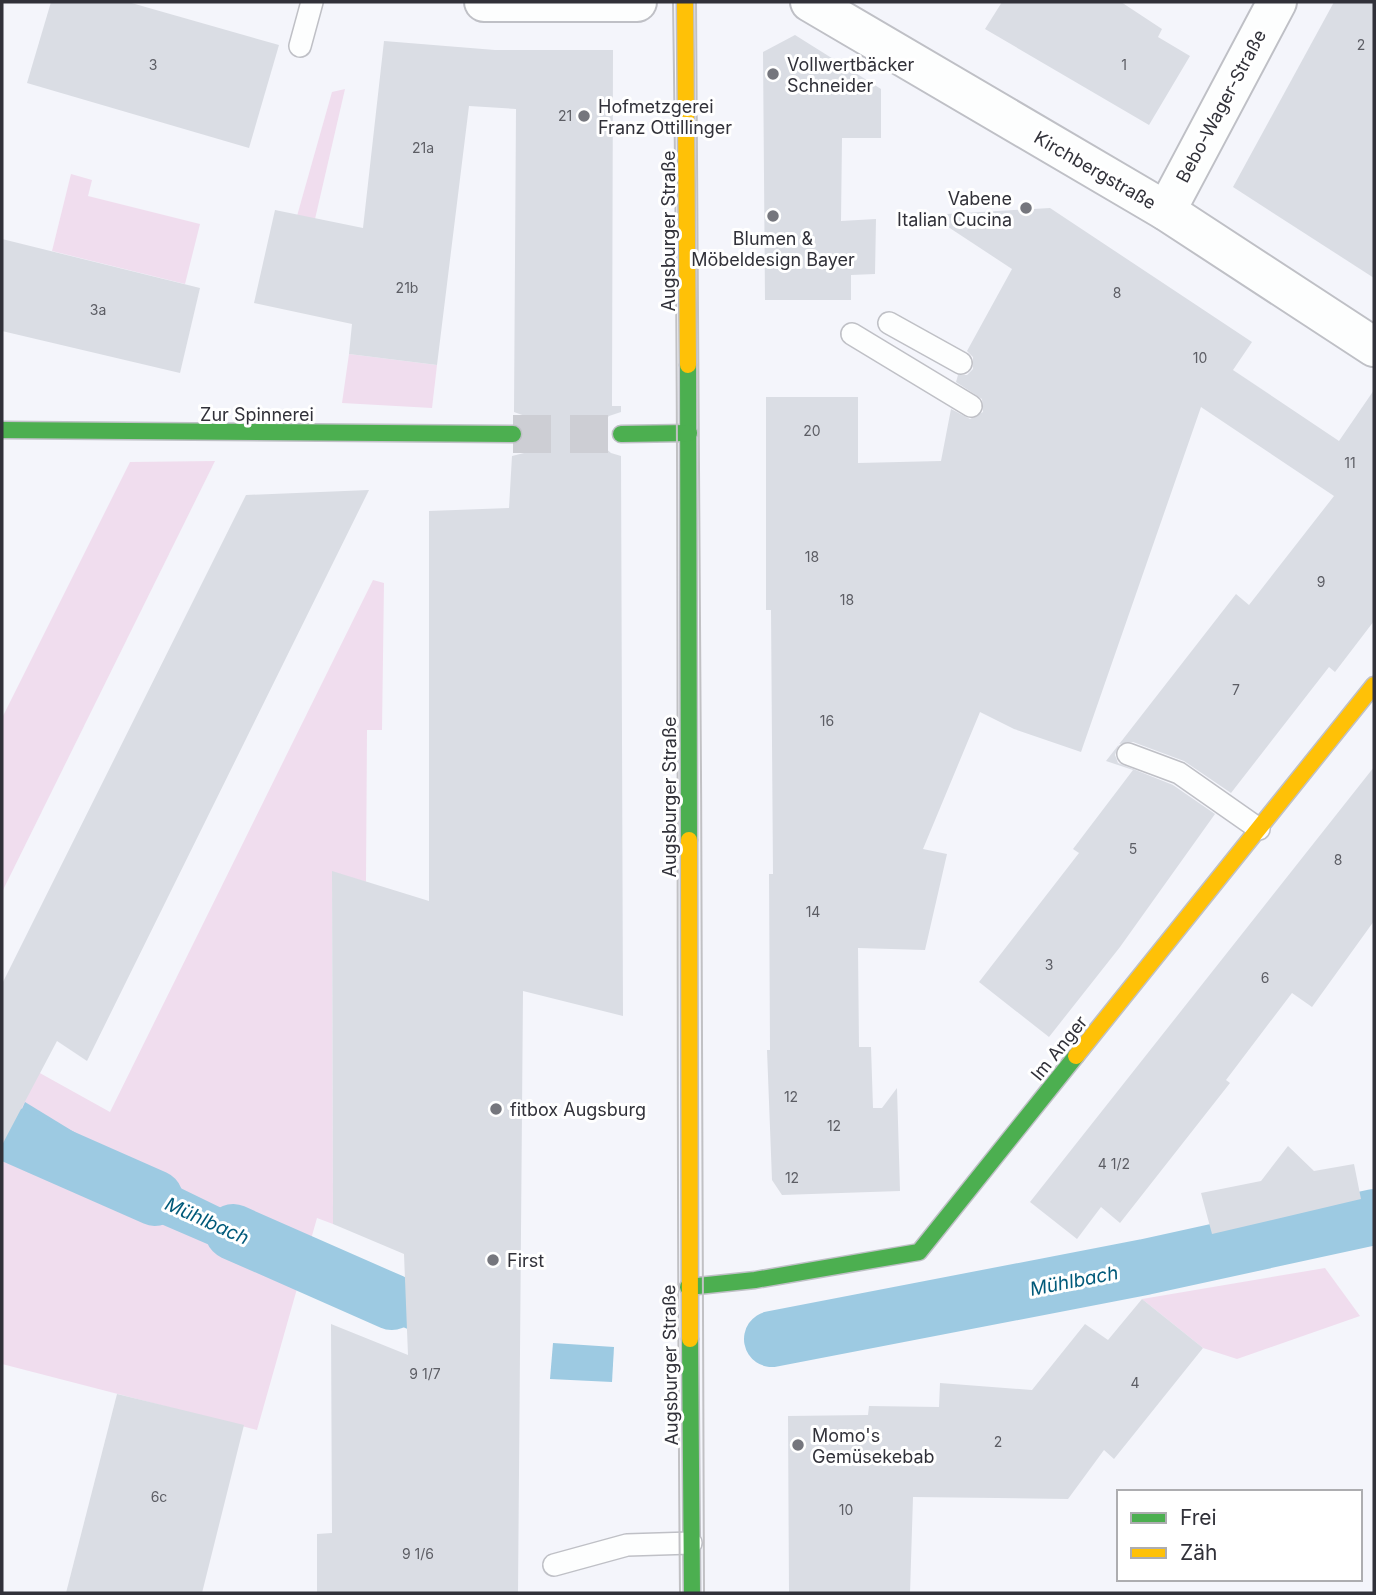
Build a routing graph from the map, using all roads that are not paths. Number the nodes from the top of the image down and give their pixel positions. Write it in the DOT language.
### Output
graph roads {
  1 [pos="312,2"];
  2 [pos="484,2"];
  3 [pos="631,2"];
  4 [pos="637,2"];
  5 [pos="685,2"];
  6 [pos="810,2"];
  7 [pos="1277,2"];
  8 [pos="300,46"];
  9 [pos="1166,211"];
  10 [pos="890,323"];
  11 [pos="852,334"];
  12 [pos="1374,347"];
  13 [pos="961,363"];
  14 [pos="971,406"];
  15 [pos="2,429"];
  16 [pos="689,433"];
  17 [pos="621,434"];
  18 [pos="513,435"];
  19 [pos="1374,685"];
  20 [pos="1128,754"];
  21 [pos="1259,829"];
  22 [pos="688,1287"];
  23 [pos="691,1543"];
  24 [pos="554,1565"];
  25 [pos="692,1593"];
  1 -- 8 [label="lane"];
  2 -- 3 [label="street"];
  3 -- 4 [label="street"];
  5 -- 16 [label="street, Augsburger Straße"];
  6 -- 9 [label="street, Kirchbergstraße"];
  7 -- 9 [label="street, Bebo-Wager-Straße"];
  9 -- 12 [label="street, Kirchbergstraße"];
  10 -- 13 [label="lane"];
  11 -- 14 [label="lane"];
  15 -- 18 [label="street, Zur Spinnerei"];
  16 -- 17 [label="street"];
  16 -- 22 [label="street, Augsburger Straße"];
  19 -- 21 [label="street, Im Anger"];
  20 -- 21 [label="lane"];
  21 -- 22 [label="street, Im Anger"];
  22 -- 23 [label="street, Augsburger Straße"];
  23 -- 24 [label="lane"];
  23 -- 25 [label="street, Augsburger Straße"];
}
